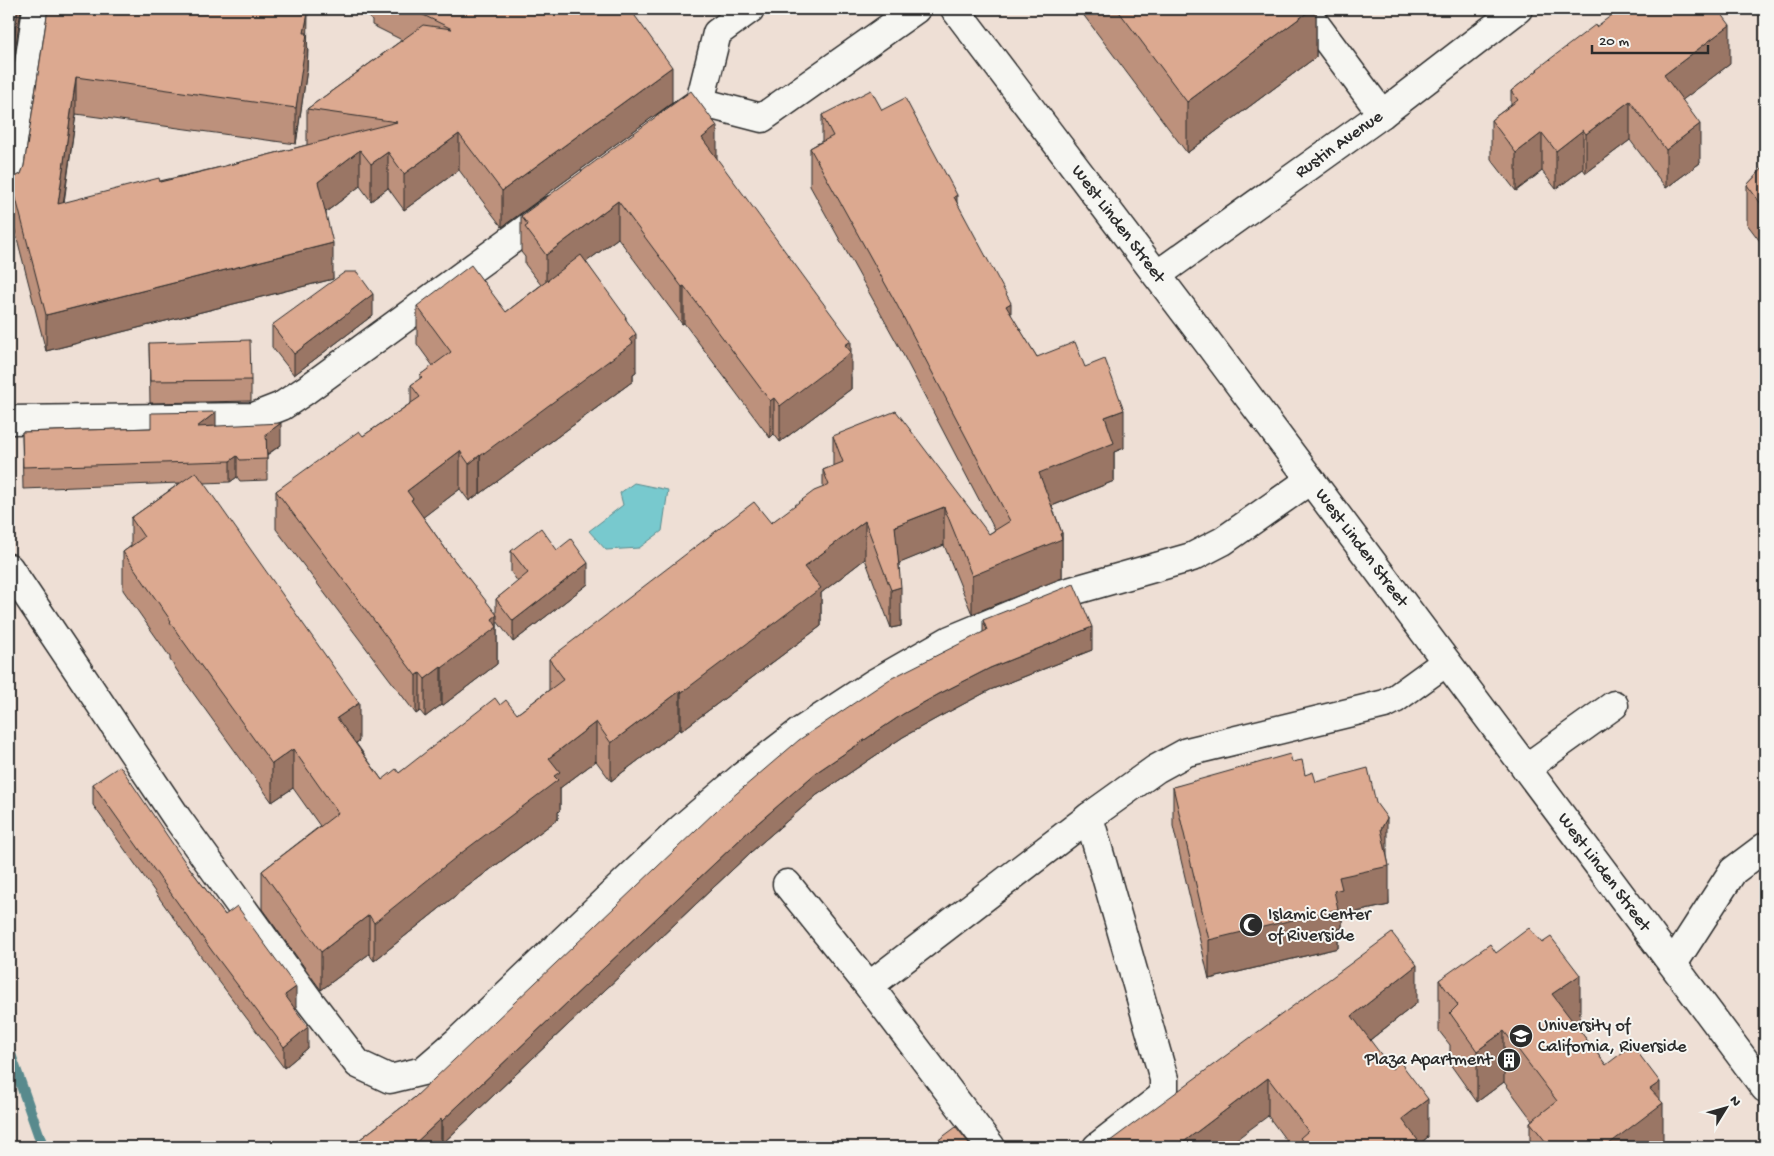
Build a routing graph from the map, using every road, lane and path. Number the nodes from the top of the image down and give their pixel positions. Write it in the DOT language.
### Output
graph roads {
  1 [pos="37,9"];
  2 [pos="750,9"];
  3 [pos="916,9"];
  4 [pos="955,9"];
  5 [pos="1304,9"];
  6 [pos="1518,9"];
  7 [pos="700,102"];
  8 [pos="1382,114"];
  9 [pos="652,137"];
  10 [pos="571,196"];
  11 [pos="9,200"];
  12 [pos="1157,275"];
  13 [pos="9,420"];
  14 [pos="1310,480"];
  15 [pos="9,568"];
  16 [pos="1446,662"];
  17 [pos="1614,705"];
  18 [pos="1526,768"];
  19 [pos="1089,817"];
  20 [pos="1765,848"];
  21 [pos="787,884"];
  22 [pos="1673,964"];
  23 [pos="869,986"];
  24 [pos="1765,1088"];
  25 [pos="991,1147"];
  26 [pos="1097,1147"];
  1 -- 11 [label="street"];
  2 -- 7 [label="street"];
  3 -- 7 [label="street"];
  4 -- 12 [label="street, West Linden Street"];
  5 -- 8 [label="street"];
  6 -- 8 [label="street, Rustin Avenue"];
  7 -- 9 [label="street"];
  8 -- 12 [label="street, Rustin Avenue"];
  10 -- 13 [label="street"];
  12 -- 14 [label="street, West Linden Street"];
  14 -- 15 [label="street"];
  14 -- 16 [label="street, West Linden Street"];
  16 -- 18 [label="street, West Linden Street"];
  16 -- 19 [label="street"];
  17 -- 18 [label="street"];
  18 -- 22 [label="street, West Linden Street"];
  19 -- 23 [label="street"];
  19 -- 26 [label="street"];
  20 -- 22 [label="street"];
  21 -- 23 [label="street"];
  22 -- 24 [label="street, West Linden Street"];
  23 -- 25 [label="street"];
}
